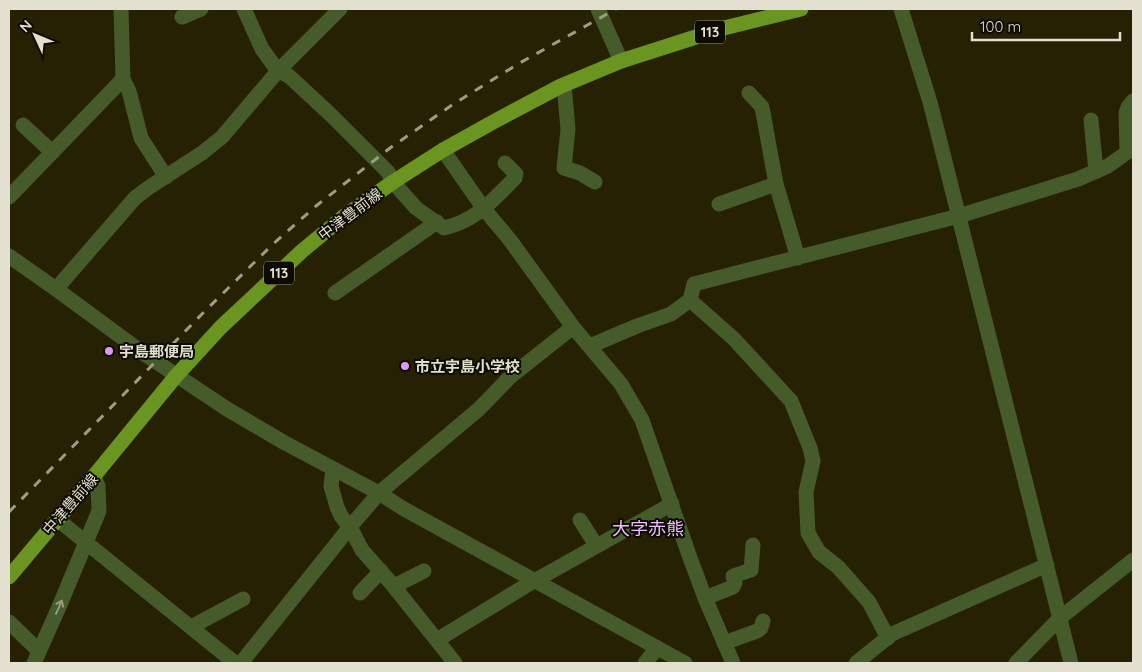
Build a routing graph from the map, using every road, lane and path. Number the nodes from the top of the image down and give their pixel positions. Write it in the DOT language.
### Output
graph roads {
  1 [pos="121,9"];
  2 [pos="200,9"];
  3 [pos="244,9"];
  4 [pos="340,9"];
  5 [pos="598,9"];
  6 [pos="801,9"];
  7 [pos="901,9"];
  8 [pos="182,17"];
  9 [pos="621,61"];
  10 [pos="278,70"];
  11 [pos="123,79"];
  12 [pos="564,85"];
  13 [pos="750,93"];
  14 [pos="1133,101"];
  15 [pos="1091,120"];
  16 [pos="23,125"];
  17 [pos="443,150"];
  18 [pos="1130,150"];
  19 [pos="52,152"];
  20 [pos="505,163"];
  21 [pos="1096,171"];
  22 [pos="166,177"];
  23 [pos="393,182"];
  24 [pos="595,182"];
  25 [pos="776,184"];
  26 [pos="9,197"];
  27 [pos="718,204"];
  28 [pos="484,209"];
  29 [pos="959,216"];
  30 [pos="437,222"];
  31 [pos="9,256"];
  32 [pos="798,258"];
  33 [pos="56,289"];
  34 [pos="335,293"];
  35 [pos="690,300"];
  36 [pos="573,327"];
  37 [pos="590,346"];
  38 [pos="176,376"];
  39 [pos="333,469"];
  40 [pos="94,476"];
  41 [pos="379,493"];
  42 [pos="672,504"];
  43 [pos="57,519"];
  44 [pos="580,520"];
  45 [pos="350,527"];
  46 [pos="87,542"];
  47 [pos="596,545"];
  48 [pos="753,545"];
  49 [pos="1133,560"];
  50 [pos="1047,565"];
  51 [pos="380,571"];
  52 [pos="424,571"];
  53 [pos="9,577"];
  54 [pos="536,581"];
  55 [pos="394,586"];
  56 [pos="360,593"];
  57 [pos="705,598"];
  58 [pos="243,599"];
  59 [pos="1060,618"];
  60 [pos="763,621"];
  61 [pos="9,622"];
  62 [pos="191,628"];
  63 [pos="888,638"];
  64 [pos="437,640"];
  65 [pos="724,642"];
  66 [pos="657,648"];
  67 [pos="37,657"];
  68 [pos="235,663"];
  69 [pos="241,663"];
  70 [pos="455,663"];
  71 [pos="645,663"];
  72 [pos="685,663"];
  73 [pos="733,663"];
  74 [pos="856,663"];
  75 [pos="1016,663"];
  76 [pos="1071,663"];
  1 -- 11 [label="street"];
  2 -- 8 [label="street"];
  3 -- 10 [label="street"];
  4 -- 10 [label="street"];
  5 -- 9 [label="street"];
  6 -- 9 [label="main road, 中津豊前線 / 113"];
  7 -- 29 [label="street"];
  9 -- 12 [label="main road, 中津豊前線 / 113"];
  10 -- 22 [label="street"];
  10 -- 23 [label="street"];
  11 -- 19 [label="street"];
  11 -- 22 [label="street"];
  12 -- 17 [label="main road, 中津豊前線 / 113"];
  12 -- 24 [label="street"];
  13 -- 25 [label="street"];
  14 -- 18 [label="street"];
  15 -- 21 [label="street"];
  16 -- 19 [label="street"];
  17 -- 23 [label="main road, 中津豊前線 / 113"];
  17 -- 28 [label="street"];
  18 -- 21 [label="street"];
  19 -- 26 [label="street"];
  20 -- 28 [label="street"];
  21 -- 29 [label="street"];
  22 -- 33 [label="street"];
  23 -- 30 [label="street"];
  23 -- 38 [label="main road, 中津豊前線 / 113"];
  25 -- 27 [label="street"];
  25 -- 32 [label="street"];
  28 -- 30 [label="street"];
  28 -- 36 [label="street"];
  29 -- 32 [label="street"];
  29 -- 50 [label="street"];
  30 -- 34 [label="street"];
  31 -- 33 [label="street"];
  32 -- 35 [label="street"];
  33 -- 38 [label="street"];
  35 -- 37 [label="street"];
  35 -- 63 [label="street"];
  36 -- 37 [label="street"];
  36 -- 41 [label="street"];
  37 -- 42 [label="street"];
  38 -- 39 [label="street"];
  38 -- 40 [label="main road, 中津豊前線 / 113"];
  39 -- 41 [label="street"];
  39 -- 45 [label="street"];
  40 -- 43 [label="main road, 中津豊前線 / 113"];
  40 -- 46 [label="street"];
  41 -- 45 [label="street"];
  41 -- 54 [label="street"];
  42 -- 47 [label="street"];
  42 -- 57 [label="street"];
  43 -- 46 [label="street"];
  43 -- 53 [label="main road, 中津豊前線 / 113"];
  44 -- 47 [label="street"];
  45 -- 51 [label="street"];
  45 -- 69 [label="street"];
  46 -- 62 [label="street"];
  67 -- 46 [label="street, one-way"];
  47 -- 54 [label="street"];
  48 -- 57 [label="street"];
  49 -- 59 [label="street"];
  50 -- 59 [label="street"];
  50 -- 63 [label="street"];
  51 -- 55 [label="street"];
  51 -- 56 [label="street"];
  52 -- 55 [label="street"];
  54 -- 64 [label="street"];
  54 -- 66 [label="street"];
  55 -- 64 [label="street"];
  57 -- 65 [label="street"];
  58 -- 62 [label="street"];
  59 -- 75 [label="street"];
  59 -- 76 [label="street"];
  60 -- 65 [label="street"];
  61 -- 67 [label="street"];
  62 -- 68 [label="street"];
  63 -- 74 [label="street"];
  64 -- 70 [label="street"];
  65 -- 73 [label="street"];
  66 -- 71 [label="street"];
  66 -- 72 [label="street"];
}
